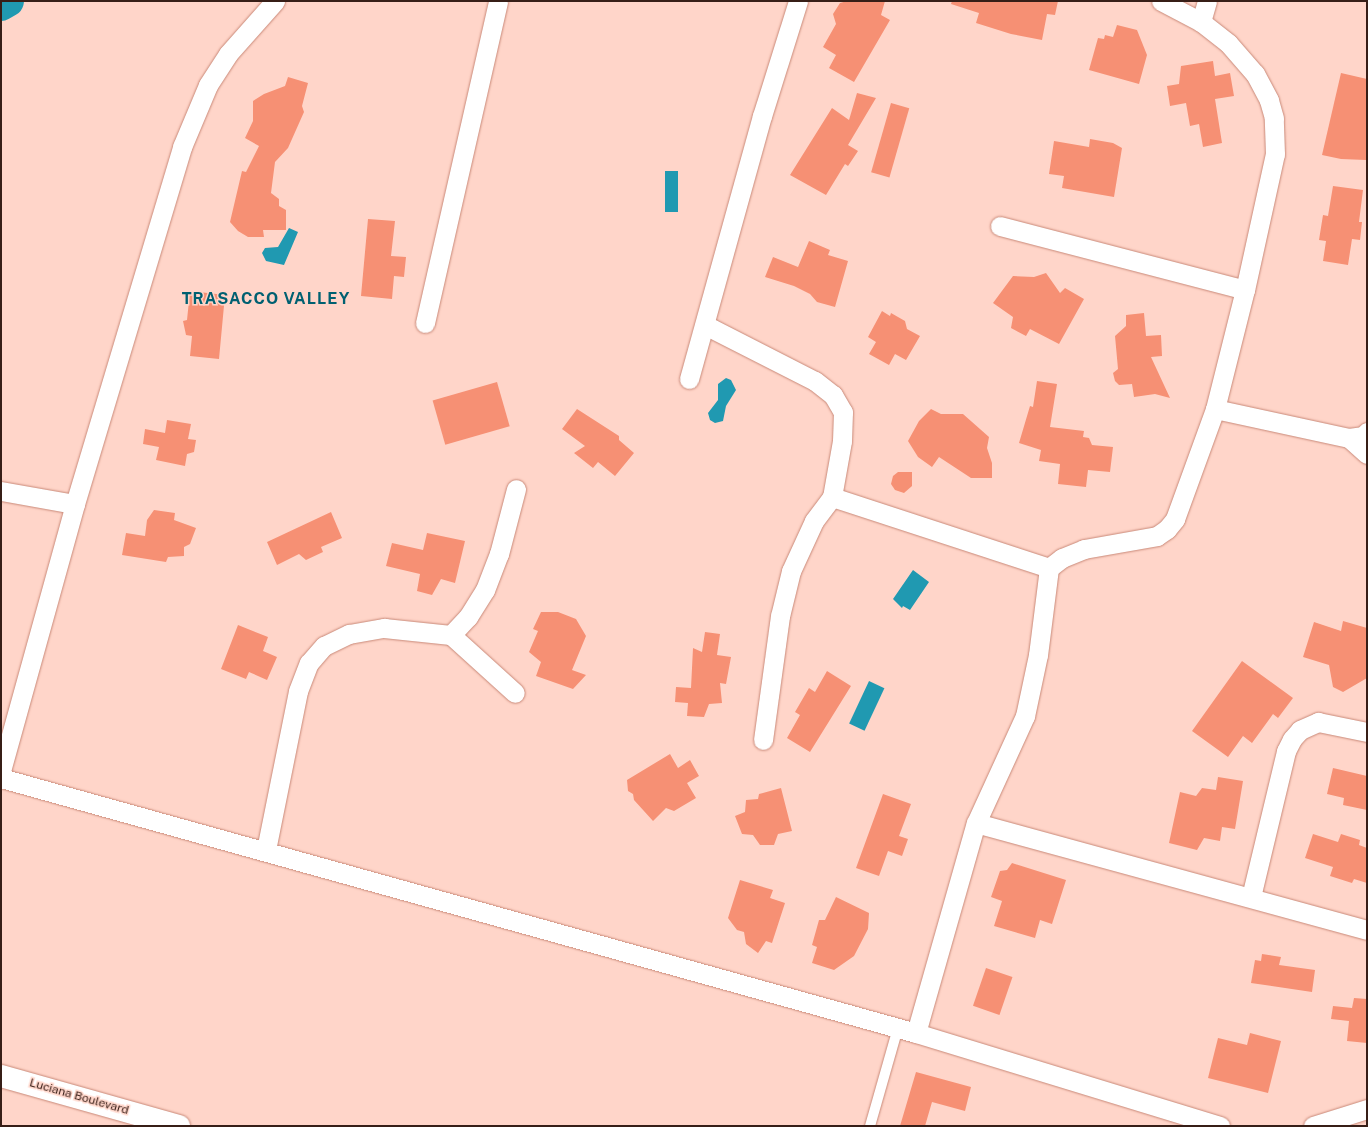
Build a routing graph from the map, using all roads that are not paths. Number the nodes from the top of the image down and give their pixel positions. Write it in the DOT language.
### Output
graph roads {
  1 [pos="275,1"];
  2 [pos="498,1"];
  3 [pos="798,1"];
  4 [pos="1161,1"];
  5 [pos="1207,1"];
  6 [pos="1201,22"];
  7 [pos="1000,226"];
  8 [pos="1245,290"];
  9 [pos="425,323"];
  10 [pos="705,325"];
  11 [pos="689,379"];
  12 [pos="1215,408"];
  13 [pos="1367,432"];
  14 [pos="1349,438"];
  15 [pos="1367,454"];
  16 [pos="516,488"];
  17 [pos="1,492"];
  18 [pos="832,497"];
  19 [pos="75,504"];
  20 [pos="1049,568"];
  21 [pos="451,635"];
  22 [pos="515,693"];
  23 [pos="1367,732"];
  24 [pos="763,740"];
  25 [pos="1,771"];
  26 [pos="1,778"];
  27 [pos="976,823"];
  28 [pos="266,850"];
  29 [pos="1250,897"];
  30 [pos="1367,930"];
  31 [pos="907,1031"];
  32 [pos="1,1076"];
  33 [pos="1367,1109"];
  34 [pos="179,1126"];
  35 [pos="870,1126"];
  36 [pos="1220,1126"];
  37 [pos="1312,1126"];
  1 -- 19 [label="street"];
  2 -- 9 [label="street"];
  3 -- 10 [label="street"];
  4 -- 6 [label="street"];
  5 -- 6 [label="street"];
  6 -- 8 [label="street"];
  7 -- 8 [label="street"];
  8 -- 12 [label="street"];
  10 -- 11 [label="street"];
  10 -- 18 [label="street"];
  12 -- 14 [label="street"];
  12 -- 20 [label="street"];
  13 -- 14 [label="street"];
  14 -- 15 [label="street"];
  16 -- 21 [label="street"];
  17 -- 19 [label="street"];
  18 -- 20 [label="street"];
  18 -- 24 [label="street"];
  19 -- 25 [label="street"];
  20 -- 27 [label="street"];
  21 -- 22 [label="street"];
  21 -- 28 [label="street"];
  23 -- 29 [label="street"];
  26 -- 28 [label="street"];
  27 -- 29 [label="street"];
  27 -- 31 [label="street"];
  28 -- 31 [label="street"];
  29 -- 30 [label="street"];
  31 -- 35 [label="lane"];
  31 -- 36 [label="street"];
  32 -- 34 [label="street, Luciana Boulevard"];
  33 -- 37 [label="street"];
}
